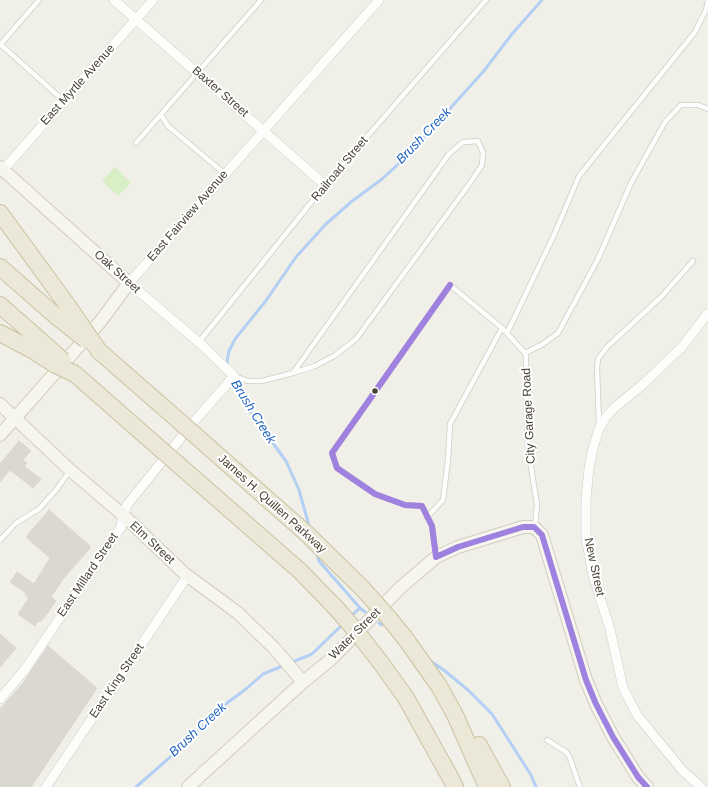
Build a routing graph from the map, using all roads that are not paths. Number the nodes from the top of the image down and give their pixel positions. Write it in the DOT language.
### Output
graph roads {
  1 [pos="39,0"];
  2 [pos="114,0"];
  3 [pos="153,0"];
  4 [pos="261,0"];
  5 [pos="379,0"];
  6 [pos="486,0"];
  7 [pos="708,1"];
  8 [pos="136,20"];
  9 [pos="0,45"];
  10 [pos="197,73"];
  11 [pos="64,101"];
  12 [pos="708,109"];
  13 [pos="161,115"];
  14 [pos="264,131"];
  15 [pos="136,143"];
  16 [pos="2,168"];
  17 [pos="225,174"];
  18 [pos="325,185"];
  19 [pos="0,212"];
  20 [pos="692,261"];
  21 [pos="0,267"];
  22 [pos="129,283"];
  23 [pos="0,306"];
  24 [pos="708,313"];
  25 [pos="502,328"];
  26 [pos="0,333"];
  27 [pos="507,333"];
  28 [pos="199,342"];
  29 [pos="36,345"];
  30 [pos="525,353"];
  31 [pos="104,355"];
  32 [pos="294,373"];
  33 [pos="234,376"];
  34 [pos="0,404"];
  35 [pos="15,417"];
  36 [pos="599,429"];
  37 [pos="0,435"];
  38 [pos="70,470"];
  39 [pos="123,515"];
  40 [pos="427,517"];
  41 [pos="538,531"];
  42 [pos="0,540"];
  43 [pos="436,557"];
  44 [pos="188,575"];
  45 [pos="299,677"];
  46 [pos="0,699"];
  47 [pos="455,714"];
  48 [pos="547,740"];
  49 [pos="435,751"];
  50 [pos="46,787"];
  51 [pos="188,787"];
  52 [pos="444,787"];
  53 [pos="454,787"];
  54 [pos="487,787"];
  55 [pos="502,787"];
  56 [pos="580,787"];
  57 [pos="647,787"];
  58 [pos="701,787"];
  1 -- 9 [label="lane"];
  2 -- 8 [label="street, Baxter Street"];
  3 -- 8 [label="street, East Myrtle Avenue"];
  4 -- 10 [label="lane"];
  5 -- 14 [label="street, East Fairview Avenue"];
  6 -- 18 [label="lane, Railroad Street"];
  7 -- 27 [label="lane"];
  8 -- 10 [label="street, Baxter Street"];
  8 -- 11 [label="street, East Myrtle Avenue"];
  9 -- 11 [label="lane"];
  10 -- 13 [label="lane"];
  10 -- 14 [label="street, Baxter Street"];
  11 -- 16 [label="street, East Myrtle Avenue"];
  12 -- 30 [label="lane"];
  13 -- 15 [label="lane"];
  13 -- 17 [label="lane"];
  14 -- 17 [label="street, East Fairview Avenue"];
  14 -- 18 [label="street, Baxter Street"];
  16 -- 22 [label="street, Oak Street"];
  17 -- 22 [label="street, East Fairview Avenue"];
  18 -- 28 [label="lane, Railroad Street"];
  19 -- 31 [label="highway, bridge"];
  20 -- 36 [label="lane"];
  21 -- 31 [label="highway, James H. Quillen Parkway, bridge"];
  22 -- 28 [label="street, Oak Street"];
  22 -- 35 [label="street, East Fairview Avenue"];
  23 -- 29 [label="highway"];
  24 -- 36 [label="street, New Street"];
  25 -- 27 [label="lane"];
  25 -- 40 [label="lane"];
  25 -- 40 [label="lane"];
  26 -- 29 [label="highway"];
  27 -- 30 [label="lane"];
  28 -- 33 [label="street, Oak Street"];
  29 -- 49 [label="highway, bridge"];
  30 -- 41 [label="lane, City Garage Road"];
  31 -- 47 [label="highway, James H. Quillen Parkway, bridge"];
  32 -- 32 [label="lane"];
  32 -- 33 [label="lane"];
  33 -- 39 [label="street, East Millard Street"];
  34 -- 35 [label="street, Elm Street"];
  35 -- 37 [label="street, East Fairview Avenue"];
  35 -- 38 [label="street, Elm Street"];
  36 -- 58 [label="street, New Street"];
  38 -- 39 [label="street, Elm Street"];
  38 -- 42 [label="lane"];
  39 -- 44 [label="street, Elm Street"];
  39 -- 46 [label="street, East Millard Street"];
  40 -- 43 [label="lane"];
  41 -- 43 [label="street, Water Street"];
  41 -- 57 [label="street, City Garage Road"];
  43 -- 45 [label="street, Water Street"];
  44 -- 45 [label="street, Elm Street"];
  44 -- 50 [label="street, East King Street"];
  45 -- 51 [label="street, Water Street"];
  47 -- 54 [label="highway, James H. Quillen Parkway"];
  47 -- 55 [label="highway"];
  48 -- 56 [label="lane"];
  49 -- 52 [label="highway"];
  49 -- 53 [label="highway"];
}
